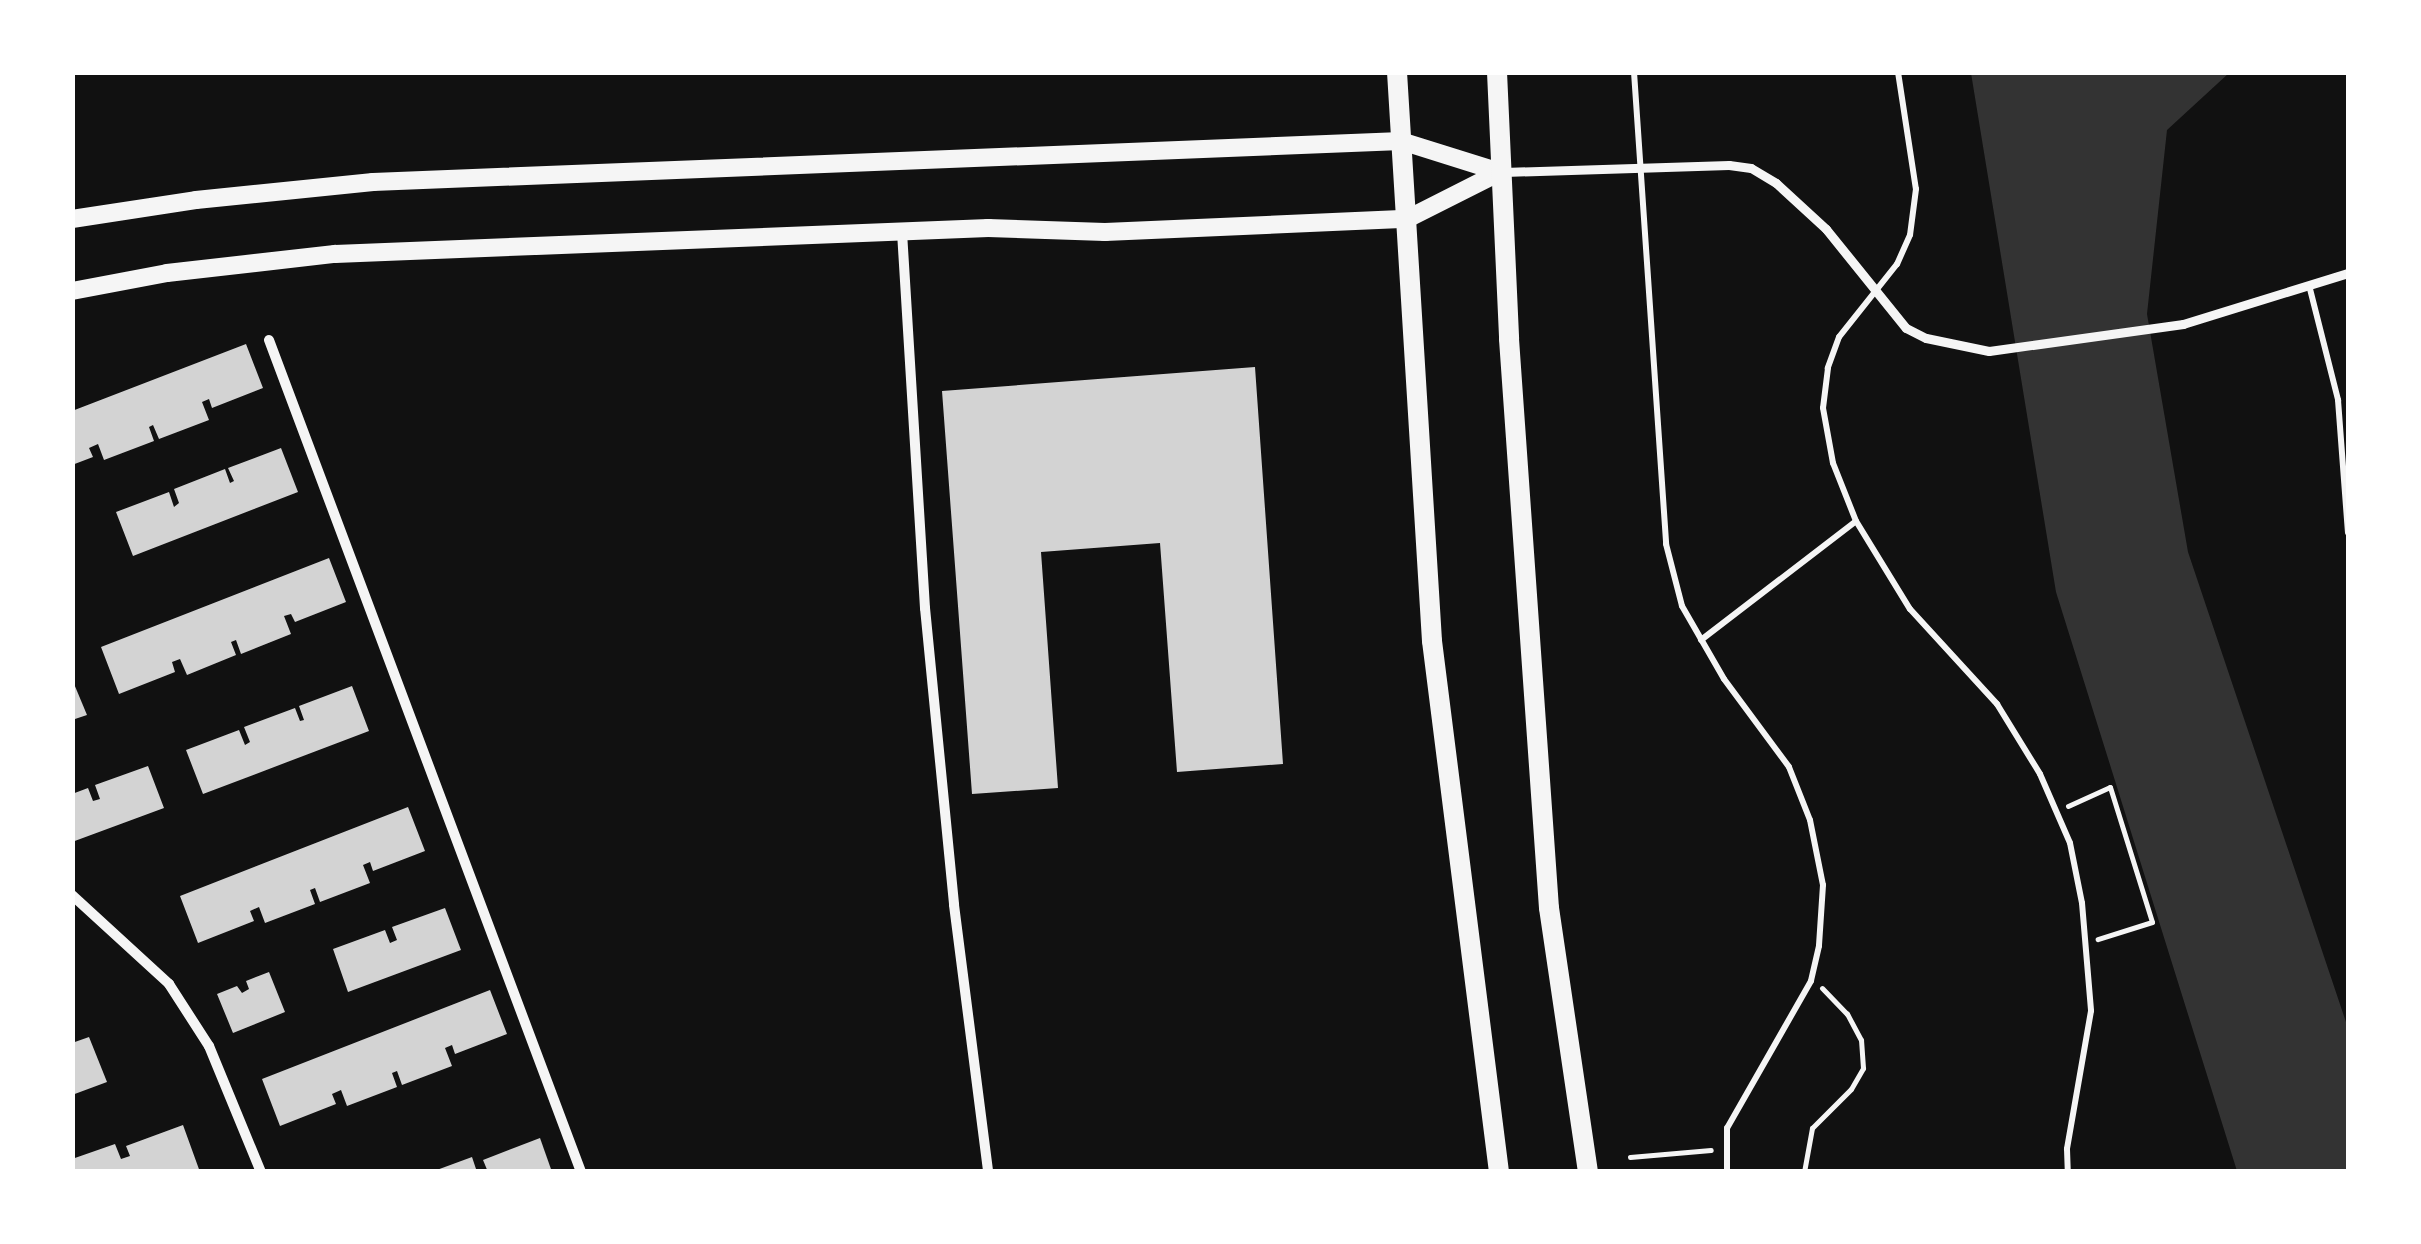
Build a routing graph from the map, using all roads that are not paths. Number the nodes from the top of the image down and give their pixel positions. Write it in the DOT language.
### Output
graph roads {
  1 [pos="1398,72"];
  2 [pos="1497,72"];
  3 [pos="1634,72"];
  4 [pos="1898,72"];
  5 [pos="1401,140"];
  6 [pos="1639,167"];
  7 [pos="1500,172"];
  8 [pos="72,219"];
  9 [pos="1407,219"];
  10 [pos="902,232"];
  11 [pos="2348,273"];
  12 [pos="2308,285"];
  13 [pos="72,291"];
  14 [pos="1876,293"];
  15 [pos="269,340"];
  16 [pos="1856,521"];
  17 [pos="2348,533"];
  18 [pos="1701,640"];
  19 [pos="72,895"];
  20 [pos="261,1172"];
  21 [pos="581,1172"];
  22 [pos="988,1172"];
  23 [pos="1499,1172"];
  24 [pos="1588,1172"];
  25 [pos="1727,1172"];
  26 [pos="2068,1172"];
  1 -- 5 [label="main road"];
  2 -- 7 [label="main road"];
  3 -- 6 [label="lane"];
  4 -- 14 [label="lane"];
  5 -- 7 [label="main road"];
  5 -- 8 [label="main road"];
  5 -- 9 [label="main road"];
  6 -- 7 [label="street"];
  6 -- 14 [label="street"];
  6 -- 18 [label="lane"];
  7 -- 9 [label="main road"];
  7 -- 24 [label="main road"];
  9 -- 10 [label="main road"];
  9 -- 23 [label="main road"];
  10 -- 13 [label="main road"];
  10 -- 22 [label="street"];
  11 -- 12 [label="street"];
  12 -- 14 [label="street"];
  12 -- 17 [label="lane"];
  14 -- 16 [label="lane"];
  15 -- 21 [label="street"];
  16 -- 18 [label="lane"];
  16 -- 26 [label="lane"];
  18 -- 25 [label="lane"];
  19 -- 20 [label="street"];
}
